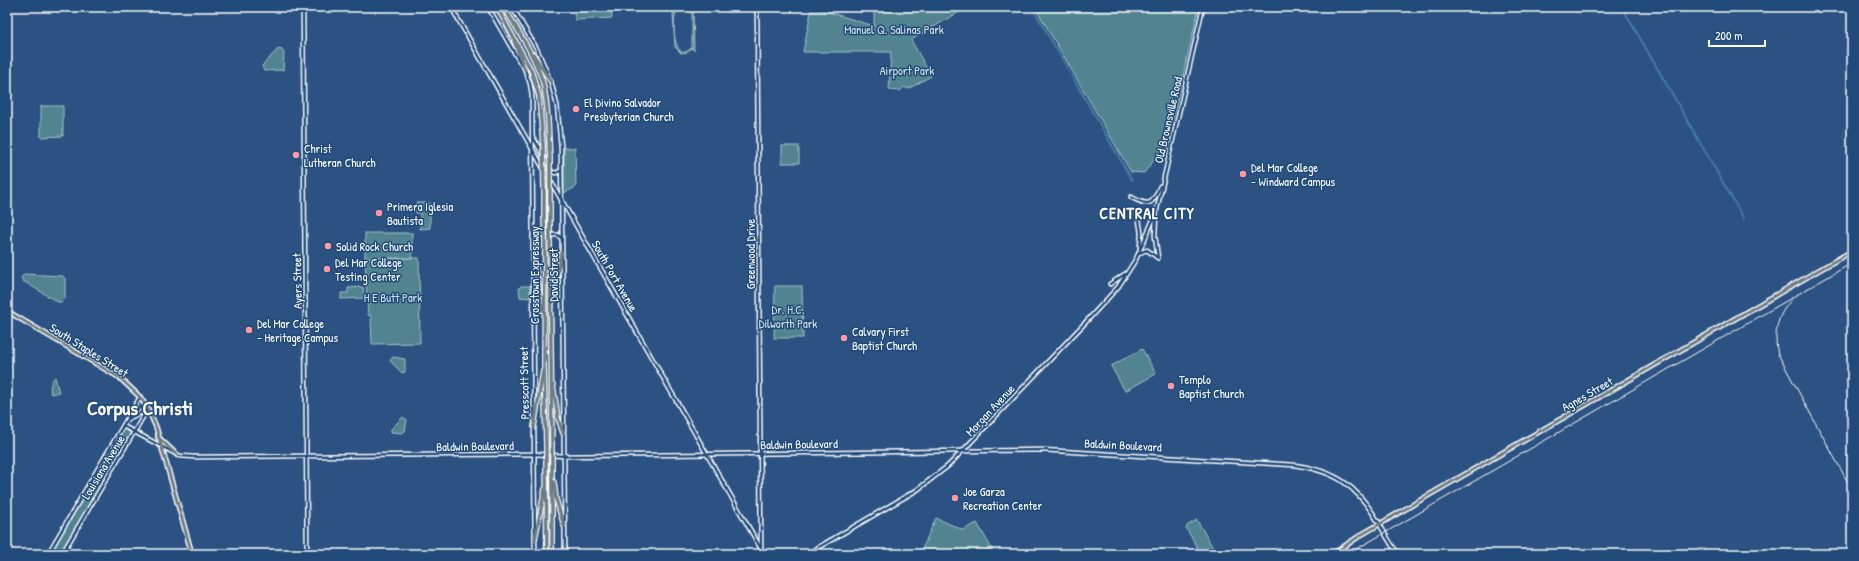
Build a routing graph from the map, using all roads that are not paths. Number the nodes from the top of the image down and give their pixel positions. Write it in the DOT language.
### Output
graph roads {
  1 [pos="303,7"];
  2 [pos="451,7"];
  3 [pos="488,7"];
  4 [pos="497,7"];
  5 [pos="504,7"];
  6 [pos="512,7"];
  7 [pos="757,7"];
  8 [pos="1203,7"];
  9 [pos="509,29"];
  10 [pos="522,38"];
  11 [pos="525,70"];
  12 [pos="551,82"];
  13 [pos="532,130"];
  14 [pos="524,134"];
  15 [pos="532,134"];
  16 [pos="532,149"];
  17 [pos="561,170"];
  18 [pos="1164,178"];
  19 [pos="1131,197"];
  20 [pos="561,200"];
  21 [pos="1138,213"];
  22 [pos="1156,213"];
  23 [pos="1147,236"];
  24 [pos="533,238"];
  25 [pos="562,238"];
  26 [pos="533,248"];
  27 [pos="1139,251"];
  28 [pos="1852,251"];
  29 [pos="562,253"];
  30 [pos="1127,272"];
  31 [pos="1110,284"];
  32 [pos="7,311"];
  33 [pos="550,317"];
  34 [pos="544,327"];
  35 [pos="544,364"];
  36 [pos="551,369"];
  37 [pos="140,397"];
  38 [pos="148,409"];
  39 [pos="127,419"];
  40 [pos="123,426"];
  41 [pos="534,427"];
  42 [pos="134,432"];
  43 [pos="563,432"];
  44 [pos="158,436"];
  45 [pos="161,447"];
  46 [pos="964,450"];
  47 [pos="761,453"];
  48 [pos="534,454"];
  49 [pos="706,454"];
  50 [pos="177,455"];
  51 [pos="564,456"];
  52 [pos="306,457"];
  53 [pos="553,467"];
  54 [pos="546,482"];
  55 [pos="1380,524"];
  56 [pos="564,526"];
  57 [pos="535,539"];
  58 [pos="564,548"];
  59 [pos="761,550"];
  60 [pos="48,554"];
  61 [pos="62,554"];
  62 [pos="192,554"];
  63 [pos="307,554"];
  64 [pos="535,554"];
  65 [pos="547,554"];
  66 [pos="552,554"];
  67 [pos="564,554"];
  68 [pos="764,554"];
  69 [pos="807,554"];
  70 [pos="1333,554"];
  71 [pos="1399,554"];
  1 -- 52 [label="main road, Ayers Street"];
  2 -- 14 [label="main road, South Port Avenue"];
  3 -- 11 [label="main road"];
  4 -- 9 [label="highway, Crosstown Expressway"];
  5 -- 10 [label="highway, Crosstown Expressway"];
  6 -- 12 [label="main road, David Street"];
  7 -- 47 [label="main road, Greenwood Drive"];
  8 -- 18 [label="main road, Old Brownsville Road"];
  9 -- 11 [label="highway"];
  9 -- 34 [label="highway, Crosstown Expressway, bridge"];
  10 -- 12 [label="highway"];
  10 -- 33 [label="highway, Crosstown Expressway, bridge"];
  11 -- 13 [label="main road, Presscott Street"];
  12 -- 17 [label="main road, David Street"];
  13 -- 14 [label="main road"];
  13 -- 15 [label="main road, Presscott Street"];
  14 -- 16 [label="main road, South Port Avenue"];
  15 -- 16 [label="main road, Presscott Street"];
  15 -- 17 [label="main road"];
  16 -- 20 [label="main road, South Port Avenue"];
  16 -- 24 [label="main road, Presscott Street"];
  17 -- 20 [label="main road, David Street"];
  18 -- 19 [label="main road"];
  18 -- 22 [label="main road, Old Brownsville Road"];
  20 -- 25 [label="main road, David Street"];
  20 -- 49 [label="main road, South Port Avenue"];
  21 -- 27 [label="main road"];
  22 -- 23 [label="main road, Old Brownsville Road"];
  22 -- 27 [label="main road"];
  23 -- 27 [label="main road, Morgan Avenue"];
  24 -- 25 [label="main road"];
  24 -- 26 [label="main road, Presscott Street"];
  25 -- 29 [label="main road, David Street"];
  26 -- 34 [label="highway"];
  26 -- 41 [label="main road, Presscott Street"];
  27 -- 30 [label="main road, Morgan Avenue"];
  28 -- 55 [label="main road, Agnes Street"];
  29 -- 33 [label="highway"];
  29 -- 43 [label="main road, David Street"];
  30 -- 31 [label="main road"];
  30 -- 46 [label="main road, Morgan Avenue"];
  32 -- 37 [label="main road, South Staples Street"];
  33 -- 36 [label="highway, Crosstown Expressway"];
  34 -- 35 [label="highway, Crosstown Expressway"];
  35 -- 41 [label="highway"];
  35 -- 54 [label="highway, Crosstown Expressway, bridge"];
  36 -- 43 [label="highway"];
  36 -- 53 [label="highway, Crosstown Expressway, bridge"];
  37 -- 38 [label="main road, South Staples Street"];
  37 -- 39 [label="main road, Louisiana Avenue"];
  38 -- 39 [label="main road, Louisiana Avenue"];
  38 -- 42 [label="main road, Louisiana Avenue"];
  38 -- 44 [label="main road, South Staples Street"];
  39 -- 40 [label="main road, Louisiana Avenue"];
  40 -- 42 [label="main road, Baldwin Boulevard"];
  40 -- 60 [label="main road, Louisiana Avenue"];
  41 -- 48 [label="main road, Presscott Street"];
  42 -- 45 [label="main road, Baldwin Boulevard"];
  42 -- 61 [label="main road, Louisiana Avenue"];
  43 -- 51 [label="main road, David Street"];
  44 -- 45 [label="main road, South Staples Street"];
  44 -- 50 [label="main road"];
  45 -- 50 [label="main road, Baldwin Boulevard"];
  45 -- 62 [label="main road, South Staples Street"];
  46 -- 47 [label="main road, Baldwin Boulevard"];
  46 -- 55 [label="main road, Baldwin Boulevard"];
  46 -- 69 [label="main road, Morgan Avenue"];
  47 -- 49 [label="main road, Baldwin Boulevard"];
  47 -- 59 [label="main road, Greenwood Drive"];
  48 -- 51 [label="main road, Baldwin Boulevard"];
  48 -- 52 [label="main road, Baldwin Boulevard"];
  48 -- 57 [label="main road, Presscott Street"];
  49 -- 51 [label="main road, Baldwin Boulevard"];
  49 -- 59 [label="main road, South Port Avenue"];
  50 -- 52 [label="main road, Baldwin Boulevard"];
  51 -- 56 [label="main road, David Street"];
  52 -- 63 [label="main road, Ayers Street"];
  53 -- 56 [label="highway"];
  53 -- 66 [label="highway, Crosstown Expressway"];
  54 -- 57 [label="highway"];
  54 -- 65 [label="highway, Crosstown Expressway"];
  55 -- 70 [label="main road, Agnes Street"];
  55 -- 71 [label="main road, Baldwin Boulevard"];
  56 -- 58 [label="main road, David Street"];
  57 -- 64 [label="main road, Presscott Street"];
  58 -- 67 [label="highway"];
  59 -- 68 [label="main road, South Port Avenue"];
}
